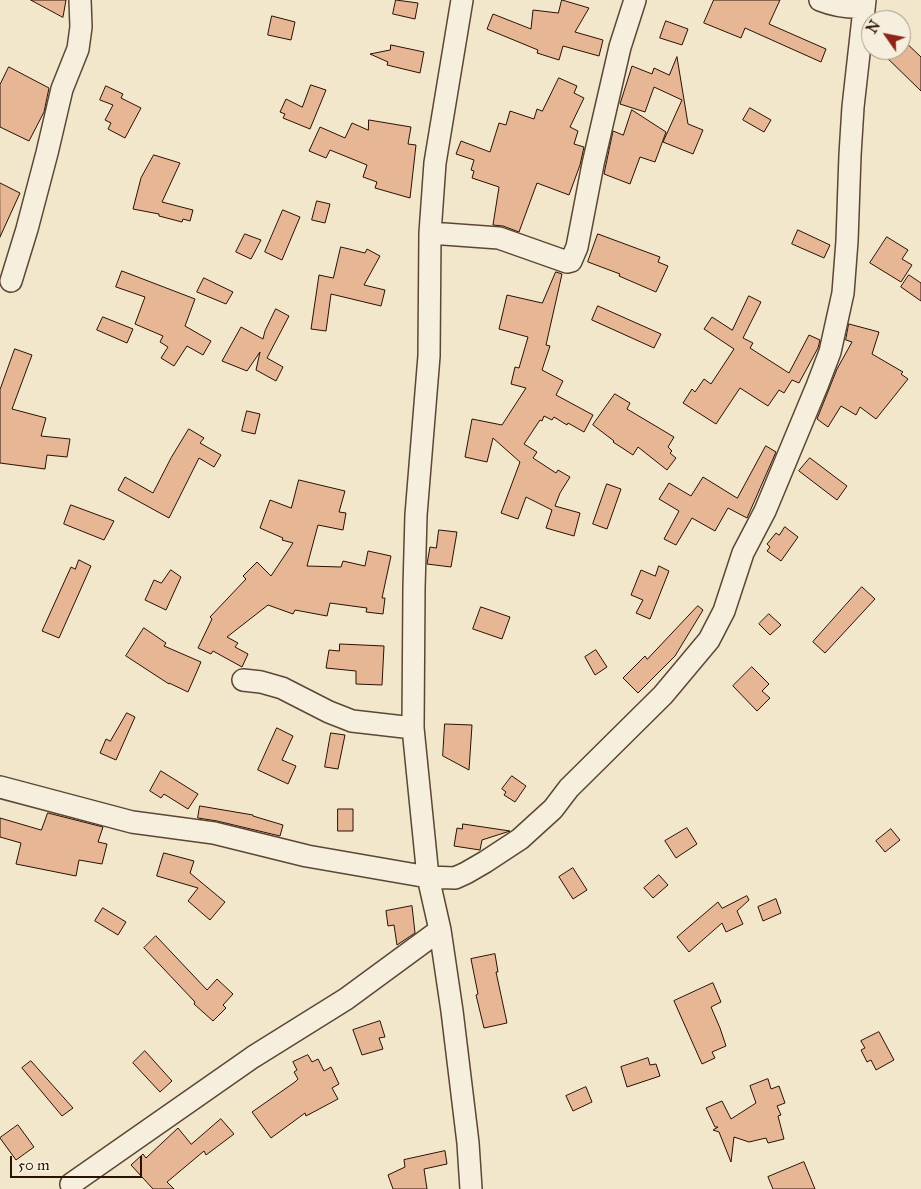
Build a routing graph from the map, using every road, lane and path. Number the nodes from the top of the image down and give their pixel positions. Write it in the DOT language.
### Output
graph roads {
  1 [pos="80,0"];
  2 [pos="462,0"];
  3 [pos="636,0"];
  4 [pos="820,0"];
  5 [pos="865,3"];
  6 [pos="430,233"];
  7 [pos="11,280"];
  8 [pos="242,680"];
  9 [pos="413,728"];
  10 [pos="0,787"];
  11 [pos="428,877"];
  12 [pos="440,930"];
  13 [pos="71,1184"];
  14 [pos="471,1189"];
  1 -- 7 [label="street"];
  2 -- 6 [label="street"];
  3 -- 6 [label="street"];
  4 -- 5 [label="street"];
  5 -- 11 [label="street"];
  6 -- 9 [label="street"];
  8 -- 9 [label="street"];
  9 -- 11 [label="street"];
  10 -- 11 [label="street"];
  11 -- 12 [label="street"];
  12 -- 13 [label="street"];
  12 -- 14 [label="street"];
}
